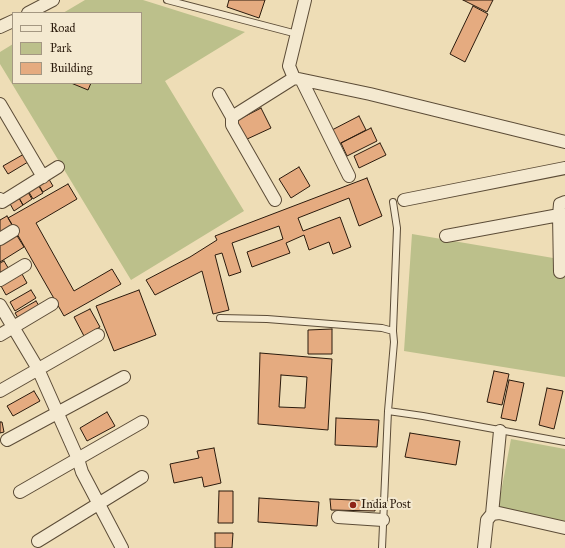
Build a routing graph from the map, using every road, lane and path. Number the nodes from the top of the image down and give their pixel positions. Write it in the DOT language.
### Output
graph roads {
  1 [pos="53,0"];
  2 [pos="166,0"];
  3 [pos="305,0"];
  4 [pos="30,12"];
  5 [pos="12,22"];
  6 [pos="0,28"];
  7 [pos="297,34"];
  8 [pos="298,80"];
  9 [pos="219,94"];
  10 [pos="0,104"];
  11 [pos="232,117"];
  12 [pos="565,142"];
  13 [pos="58,167"];
  14 [pos="565,168"];
  15 [pos="349,176"];
  16 [pos="43,177"];
  17 [pos="0,199"];
  18 [pos="275,200"];
  19 [pos="398,201"];
  20 [pos="565,202"];
  21 [pos="559,215"];
  22 [pos="562,228"];
  23 [pos="13,231"];
  24 [pos="446,236"];
  25 [pos="0,239"];
  26 [pos="25,265"];
  27 [pos="560,272"];
  28 [pos="0,280"];
  29 [pos="52,304"];
  30 [pos="0,305"];
  31 [pos="220,318"];
  32 [pos="14,327"];
  33 [pos="393,331"];
  34 [pos="0,335"];
  35 [pos="98,335"];
  36 [pos="38,369"];
  37 [pos="124,377"];
  38 [pos="0,391"];
  39 [pos="388,411"];
  40 [pos="59,414"];
  41 [pos="142,422"];
  42 [pos="500,431"];
  43 [pos="7,440"];
  44 [pos="565,442"];
  45 [pos="78,459"];
  46 [pos="142,477"];
  47 [pos="20,492"];
  48 [pos="100,504"];
  49 [pos="492,514"];
  50 [pos="338,517"];
  51 [pos="383,520"];
  52 [pos="565,528"];
  53 [pos="38,541"];
  54 [pos="122,548"];
  55 [pos="382,548"];
  56 [pos="484,548"];
  1 -- 4 [label="street"];
  2 -- 7 [label="lane"];
  3 -- 7 [label="street"];
  5 -- 6 [label="street"];
  7 -- 8 [label="street"];
  8 -- 11 [label="street"];
  8 -- 12 [label="street"];
  8 -- 15 [label="street"];
  9 -- 11 [label="street"];
  10 -- 16 [label="street"];
  11 -- 18 [label="street"];
  13 -- 16 [label="street"];
  14 -- 19 [label="street"];
  16 -- 17 [label="street"];
  19 -- 33 [label="lane"];
  20 -- 21 [label="street"];
  21 -- 22 [label="street"];
  21 -- 24 [label="street"];
  22 -- 27 [label="street"];
  23 -- 25 [label="street"];
  26 -- 28 [label="street"];
  29 -- 32 [label="street"];
  30 -- 32 [label="street"];
  31 -- 33 [label="lane"];
  32 -- 34 [label="street"];
  32 -- 36 [label="street"];
  33 -- 39 [label="lane"];
  35 -- 36 [label="street"];
  36 -- 38 [label="street"];
  36 -- 40 [label="street"];
  37 -- 40 [label="street"];
  39 -- 42 [label="lane"];
  39 -- 51 [label="lane"];
  40 -- 43 [label="street"];
  40 -- 45 [label="street"];
  41 -- 45 [label="street"];
  42 -- 44 [label="lane"];
  42 -- 49 [label="street"];
  45 -- 47 [label="street"];
  45 -- 48 [label="street"];
  46 -- 48 [label="street"];
  48 -- 53 [label="street"];
  48 -- 54 [label="street"];
  49 -- 52 [label="street"];
  49 -- 56 [label="street"];
  50 -- 51 [label="street"];
  51 -- 55 [label="lane"];
}
